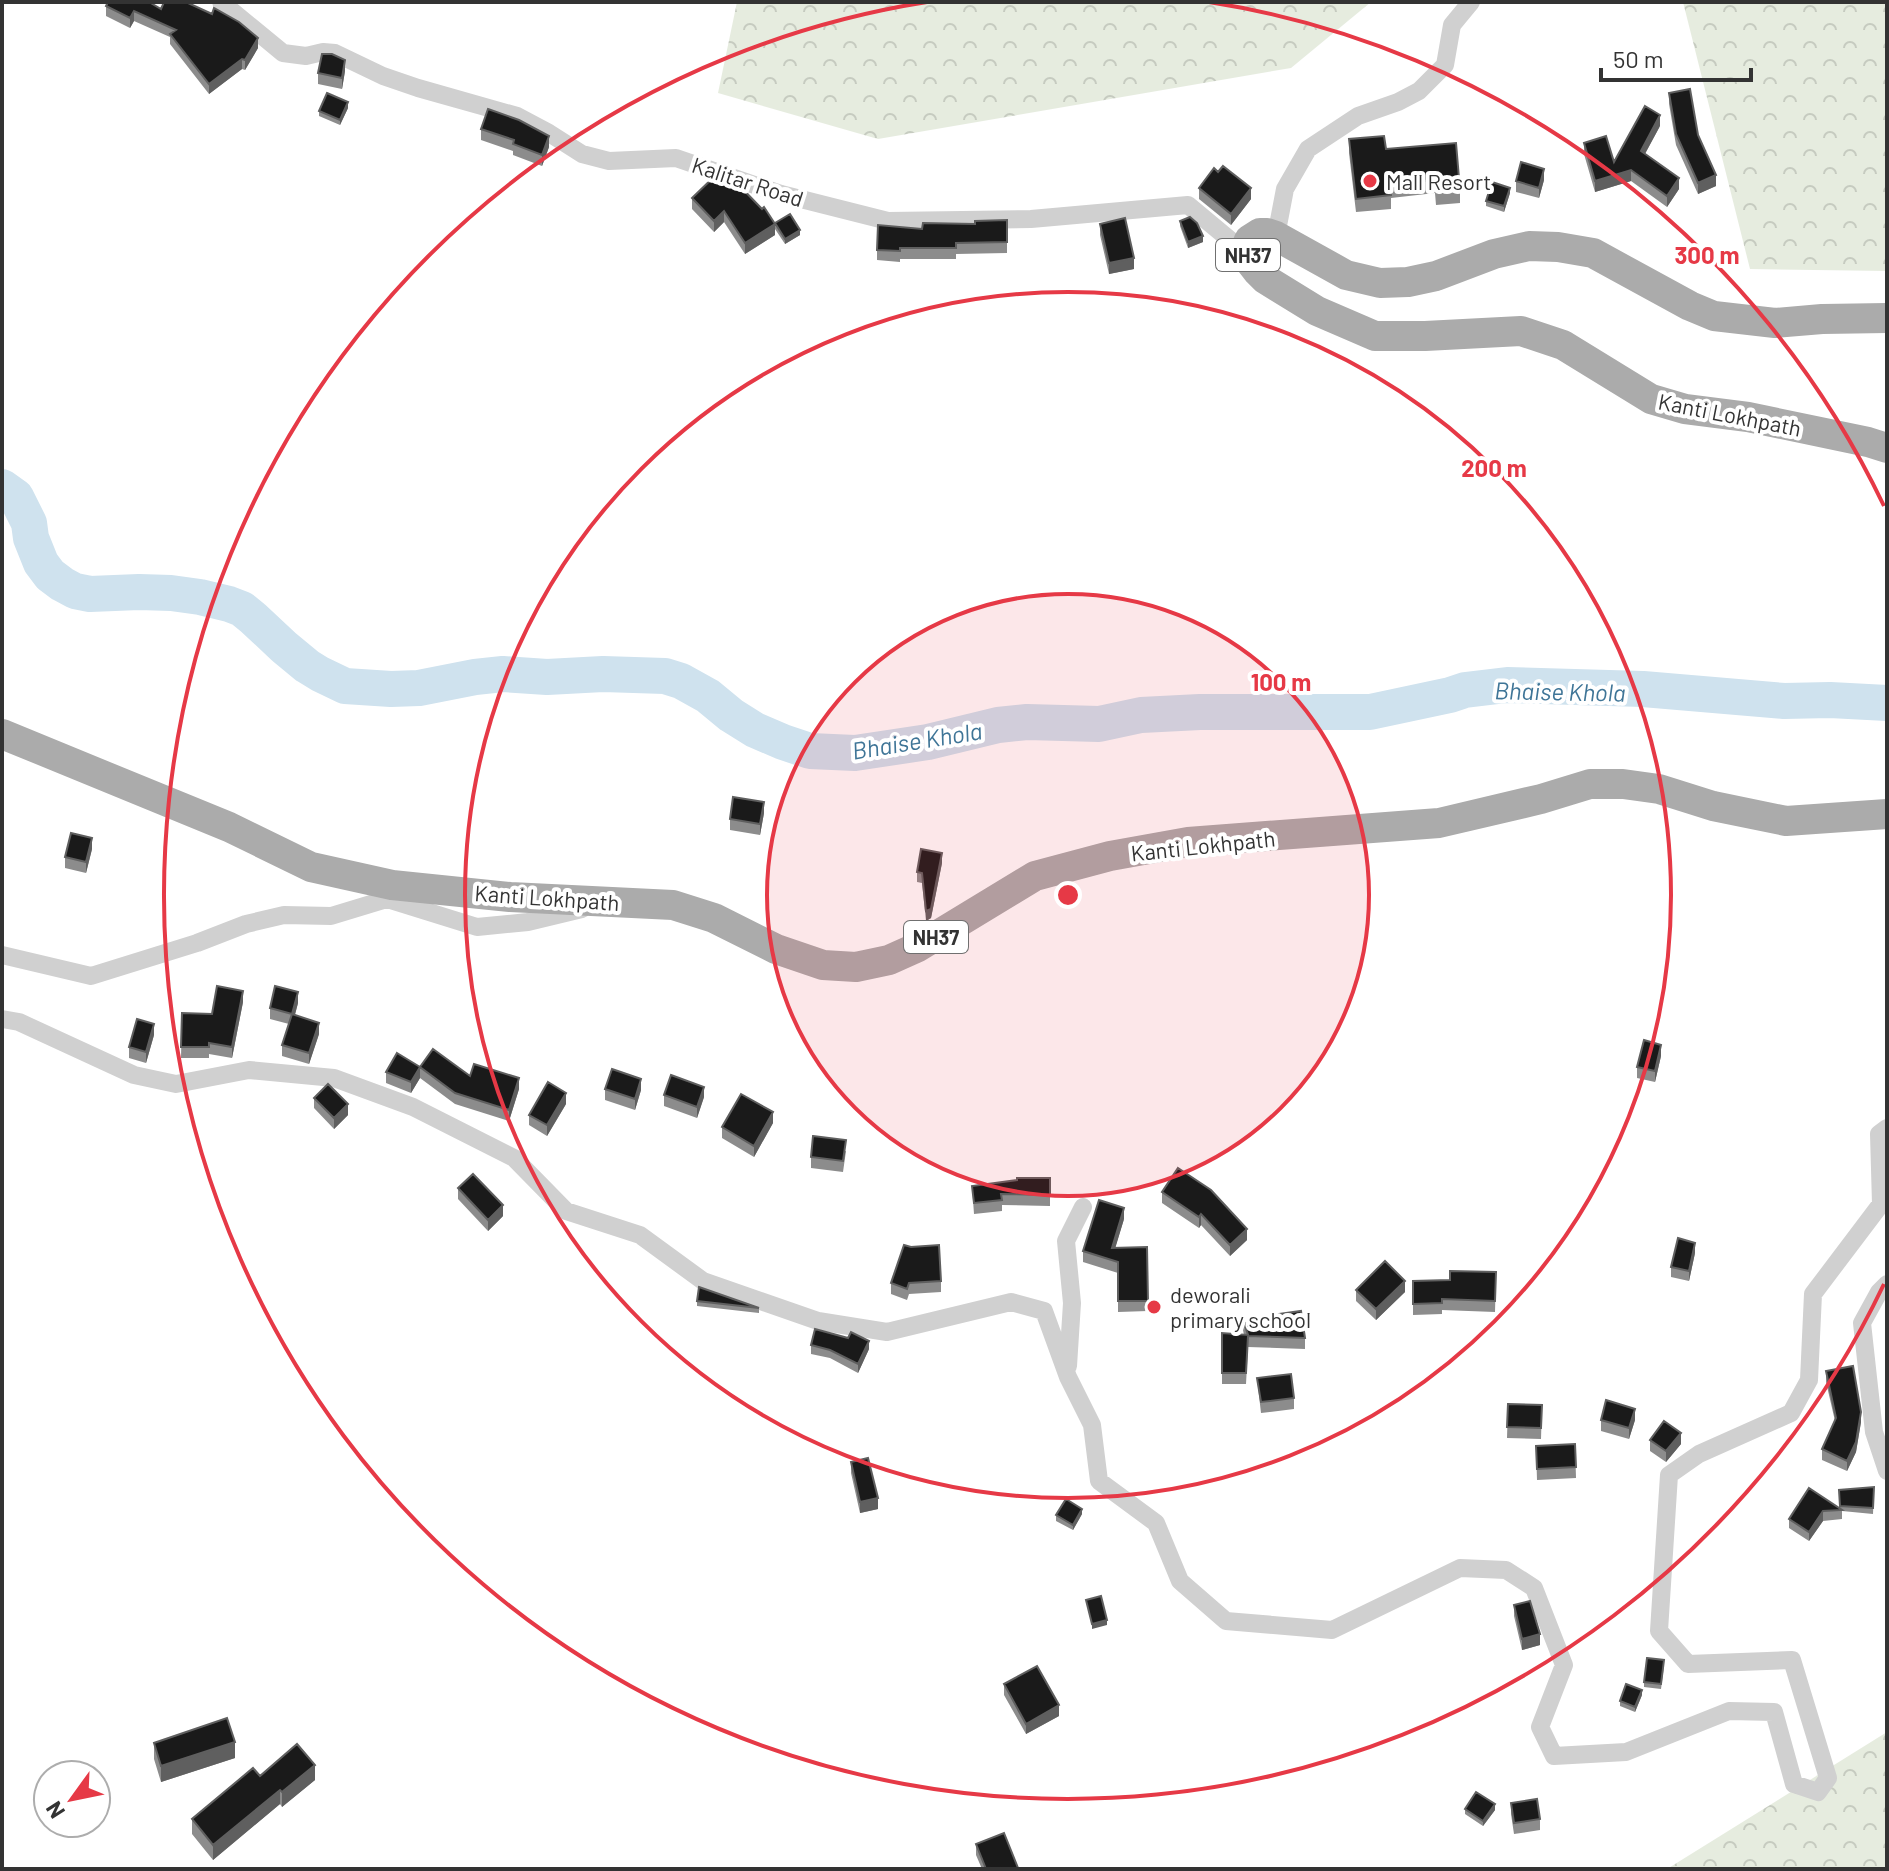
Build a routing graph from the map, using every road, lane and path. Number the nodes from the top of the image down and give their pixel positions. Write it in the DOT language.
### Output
graph roads {
  1 [pos="221,2"];
  2 [pos="1471,2"];
  3 [pos="1276,236"];
  4 [pos="1248,255"];
  5 [pos="1887,318"];
  6 [pos="1887,448"];
  7 [pos="2,734"];
  8 [pos="1887,814"];
  9 [pos="609,902"];
  10 [pos="2,955"];
  11 [pos="2,1019"];
  12 [pos="1887,1128"];
  13 [pos="1083,1207"];
  14 [pos="1887,1284"];
  15 [pos="1068,1377"];
  16 [pos="1887,1471"];
  1 -- 4 [label="street, Kalitar Road"];
  2 -- 3 [label="street"];
  3 -- 4 [label="main road, NH37"];
  3 -- 5 [label="main road, NH37"];
  4 -- 6 [label="main road, Kanti Lokhpath / NH37"];
  7 -- 9 [label="main road, Kanti Lokhpath / NH37"];
  8 -- 9 [label="main road, Kanti Lokhpath / NH37"];
  9 -- 10 [label="street"];
  11 -- 15 [label="street"];
  12 -- 15 [label="street"];
  13 -- 15 [label="street"];
  14 -- 16 [label="street"];
}
